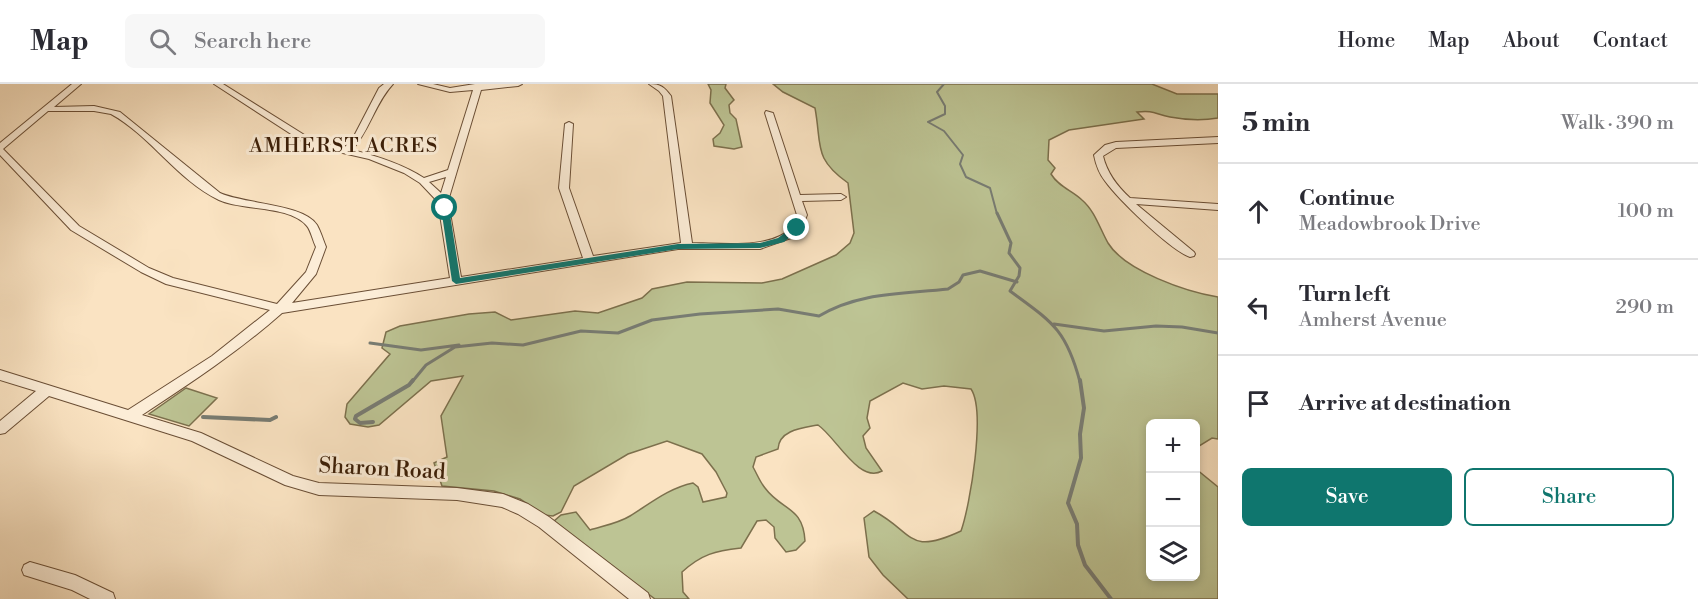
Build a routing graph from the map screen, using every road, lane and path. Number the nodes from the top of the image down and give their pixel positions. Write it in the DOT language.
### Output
graph roads {
  1 [pos="77,84"];
  2 [pos="218,84"];
  3 [pos="389,84"];
  4 [pos="422,84"];
  5 [pos="518,84"];
  6 [pos="653,84"];
  7 [pos="478,86"];
  8 [pos="46,110"];
  9 [pos="768,113"];
  10 [pos="569,124"];
  11 [pos="1218,140"];
  12 [pos="0,148"];
  13 [pos="346,151"];
  14 [pos="0,163"];
  15 [pos="13,163"];
  16 [pos="452,172"];
  17 [pos="423,181"];
  18 [pos="841,197"];
  19 [pos="798,198"];
  20 [pos="442,201"];
  21 [pos="1128,201"];
  22 [pos="1218,207"];
  23 [pos="687,246"];
  24 [pos="1190,254"];
  25 [pos="589,261"];
  26 [pos="456,281"];
  27 [pos="280,309"];
  28 [pos="0,375"];
  29 [pos="47,390"];
  30 [pos="131,415"];
  31 [pos="0,429"];
  32 [pos="30,570"];
  33 [pos="107,599"];
  34 [pos="642,599"];
  1 -- 8 [label="street"];
  2 -- 13 [label="street"];
  3 -- 13 [label="street"];
  4 -- 7 [label="street"];
  5 -- 7 [label="street"];
  6 -- 23 [label="street"];
  7 -- 16 [label="street"];
  8 -- 12 [label="street"];
  8 -- 27 [label="street"];
  9 -- 19 [label="street"];
  10 -- 25 [label="street"];
  11 -- 21 [label="street"];
  12 -- 15 [label="street"];
  13 -- 17 [label="street"];
  14 -- 15 [label="street"];
  15 -- 27 [label="street"];
  16 -- 17 [label="street"];
  16 -- 20 [label="street"];
  17 -- 20 [label="street"];
  18 -- 19 [label="street"];
  19 -- 23 [label="street"];
  20 -- 26 [label="street"];
  21 -- 22 [label="street"];
  21 -- 24 [label="street"];
  23 -- 25 [label="street"];
  25 -- 26 [label="street"];
  26 -- 27 [label="street"];
  27 -- 30 [label="street"];
  28 -- 29 [label="street, Sharon Road"];
  29 -- 30 [label="street, Sharon Road"];
  29 -- 31 [label="street"];
  30 -- 34 [label="street, Sharon Road"];
  32 -- 33 [label="street"];
}
